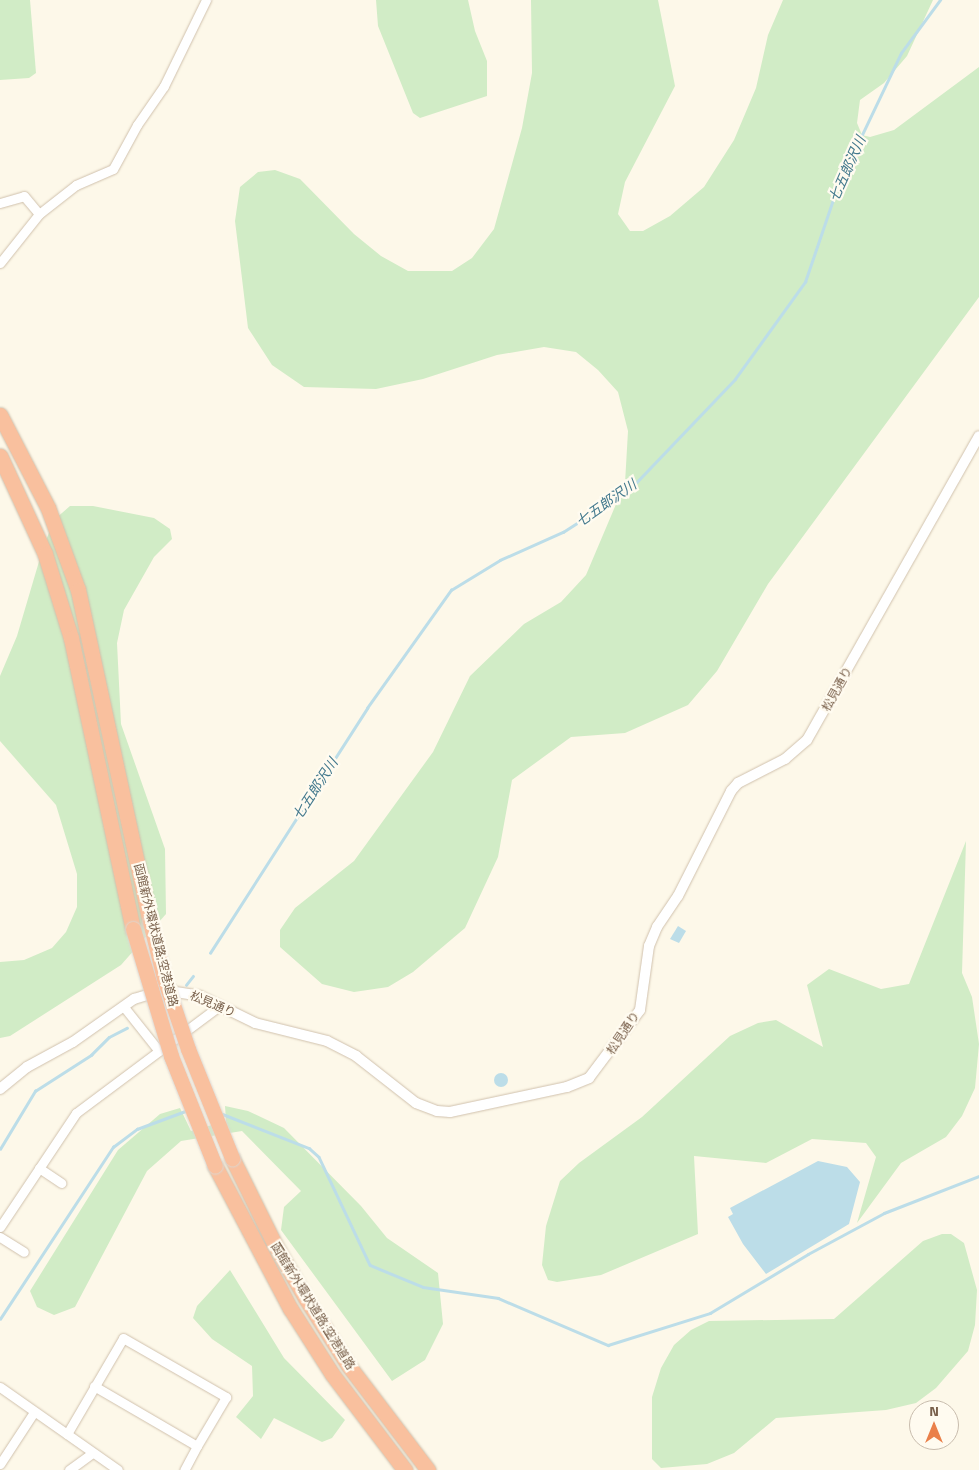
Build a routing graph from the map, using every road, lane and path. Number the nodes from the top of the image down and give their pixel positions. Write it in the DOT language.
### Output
graph roads {
  1 [pos="206,0"];
  2 [pos="0,203"];
  3 [pos="39,214"];
  4 [pos="0,263"];
  5 [pos="0,415"];
  6 [pos="979,436"];
  7 [pos="0,456"];
  8 [pos="220,1006"];
  9 [pos="124,1007"];
  10 [pos="159,1051"];
  11 [pos="0,1089"];
  12 [pos="39,1168"];
  13 [pos="61,1183"];
  14 [pos="0,1227"];
  15 [pos="0,1237"];
  16 [pos="24,1252"];
  17 [pos="0,1386"];
  18 [pos="94,1386"];
  19 [pos="34,1412"];
  20 [pos="67,1434"];
  21 [pos="198,1446"];
  22 [pos="92,1453"];
  23 [pos="0,1464"];
  24 [pos="69,1470"];
  25 [pos="118,1470"];
  26 [pos="184,1470"];
  27 [pos="405,1470"];
  28 [pos="428,1470"];
  1 -- 3 [label="street"];
  2 -- 3 [label="street"];
  3 -- 4 [label="street"];
  5 -- 28 [label="highway, 函館新外環状道路;空港道路, bridge"];
  6 -- 8 [label="street, 松見通り"];
  7 -- 27 [label="highway, 函館新外環状道路;空港道路, bridge"];
  8 -- 9 [label="street, 松見通り"];
  8 -- 10 [label="street"];
  9 -- 10 [label="street"];
  9 -- 11 [label="street, 松見通り"];
  10 -- 12 [label="street"];
  12 -- 13 [label="street"];
  12 -- 14 [label="street"];
  15 -- 16 [label="street"];
  17 -- 19 [label="street"];
  18 -- 20 [label="street"];
  18 -- 21 [label="street"];
  18 -- 21 [label="street"];
  19 -- 20 [label="street"];
  19 -- 23 [label="street"];
  20 -- 22 [label="street"];
  21 -- 26 [label="street"];
  22 -- 24 [label="street"];
  22 -- 25 [label="street"];
}
